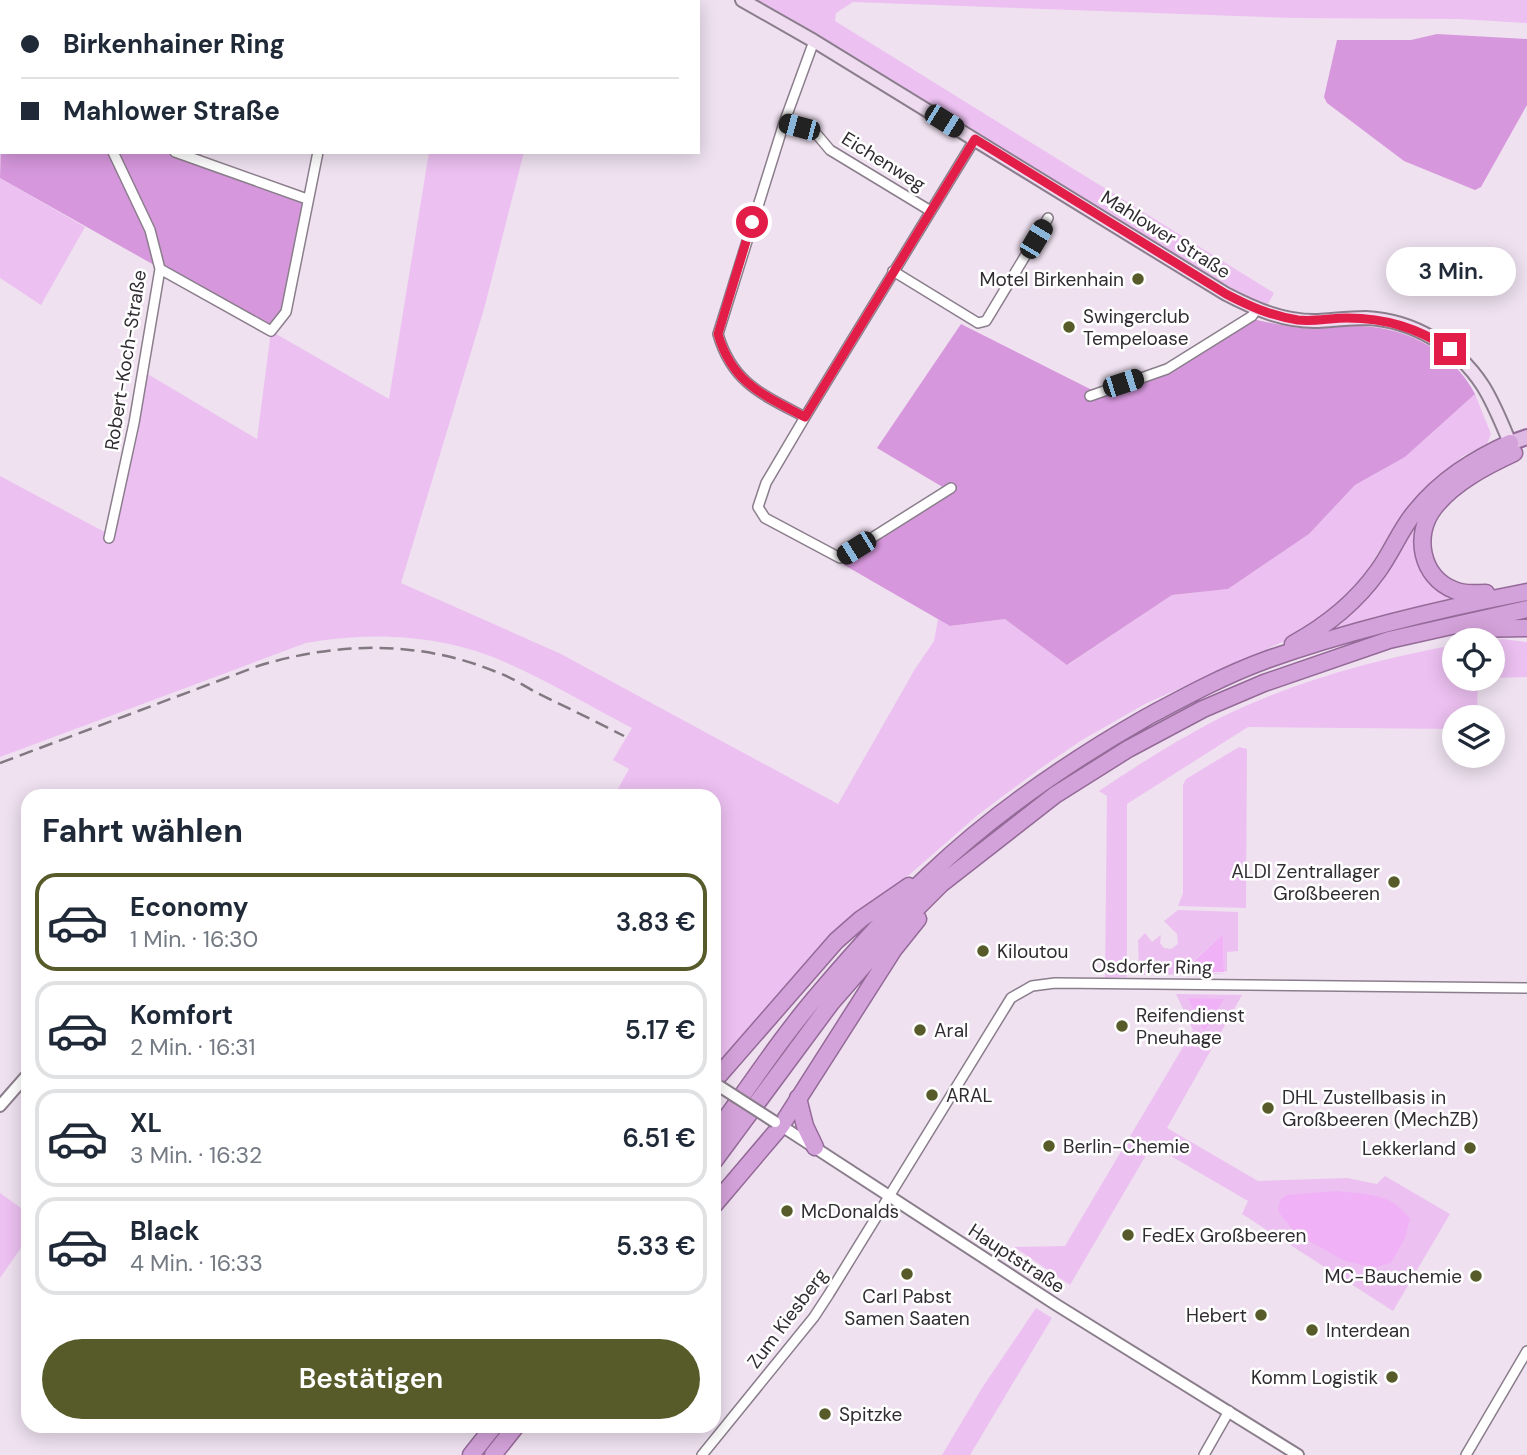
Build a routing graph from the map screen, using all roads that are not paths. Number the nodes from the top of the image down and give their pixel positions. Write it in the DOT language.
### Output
graph roads {
  1 [pos="742,0"];
  2 [pos="814,41"];
  3 [pos="784,123"];
  4 [pos="975,139"];
  5 [pos="114,154"];
  6 [pos="180,154"];
  7 [pos="318,154"];
  8 [pos="307,199"];
  9 [pos="929,210"];
  10 [pos="1048,218"];
  11 [pos="160,269"];
  12 [pos="893,271"];
  13 [pos="1256,310"];
  14 [pos="1090,396"];
  15 [pos="805,417"];
  16 [pos="1527,437"];
  17 [pos="1517,449"];
  18 [pos="951,488"];
  19 [pos="109,538"];
  20 [pos="1525,592"];
  21 [pos="1527,609"];
  22 [pos="1527,628"];
  23 [pos="1416,633"];
  24 [pos="1266,660"];
  25 [pos="971,860"];
  26 [pos="930,875"];
  27 [pos="1527,988"];
  28 [pos="721,1077"];
  29 [pos="21,1082"];
  30 [pos="721,1086"];
  31 [pos="798,1098"];
  32 [pos="0,1106"];
  33 [pos="778,1124"];
  34 [pos="721,1126"];
  35 [pos="815,1147"];
  36 [pos="721,1152"];
  37 [pos="891,1195"];
  38 [pos="721,1196"];
  39 [pos="1527,1350"];
  40 [pos="1229,1411"];
  41 [pos="721,1432"];
  42 [pos="488,1433"];
  43 [pos="510,1433"];
  44 [pos="720,1433"];
  45 [pos="471,1455"];
  46 [pos="493,1455"];
  47 [pos="702,1455"];
  48 [pos="1204,1455"];
  49 [pos="1298,1455"];
  50 [pos="1466,1455"];
  1 -- 2 [label="main road, Mahlower Straße"];
  2 -- 3 [label="street"];
  2 -- 4 [label="main road, Mahlower Straße"];
  3 -- 9 [label="street, Eichenweg"];
  3 -- 15 [label="street"];
  4 -- 9 [label="street"];
  4 -- 13 [label="main road, Mahlower Straße"];
  5 -- 11 [label="street, Robert-Koch-Straße"];
  6 -- 8 [label="street"];
  7 -- 8 [label="street"];
  8 -- 11 [label="street"];
  9 -- 12 [label="street"];
  10 -- 12 [label="street"];
  11 -- 19 [label="street, Robert-Koch-Straße"];
  12 -- 15 [label="street"];
  13 -- 14 [label="street"];
  13 -- 17 [label="main road, Mahlower Straße"];
  15 -- 18 [label="street"];
  16 -- 17 [label="main road"];
  17 -- 20 [label="highway"];
  17 -- 24 [label="highway"];
  20 -- 24 [label="highway"];
  21 -- 23 [label="highway"];
  22 -- 23 [label="highway"];
  23 -- 25 [label="highway"];
  24 -- 26 [label="highway"];
  25 -- 31 [label="highway"];
  25 -- 36 [label="highway"];
  26 -- 28 [label="highway"];
  26 -- 34 [label="highway"];
  27 -- 37 [label="street, Osdorfer Ring"];
  29 -- 32 [label="street"];
  30 -- 33 [label="street, Hauptstraße, bridge"];
  31 -- 33 [label="highway"];
  31 -- 35 [label="highway"];
  33 -- 35 [label="street, Hauptstraße"];
  33 -- 38 [label="highway"];
  35 -- 37 [label="street, Hauptstraße"];
  37 -- 40 [label="street, Hauptstraße"];
  37 -- 41 [label="street, Zum Kiesberg"];
  39 -- 50 [label="street"];
  40 -- 48 [label="street"];
  40 -- 49 [label="street, Hauptstraße"];
  42 -- 45 [label="highway"];
  43 -- 46 [label="highway"];
  44 -- 47 [label="street, Zum Kiesberg"];
}
